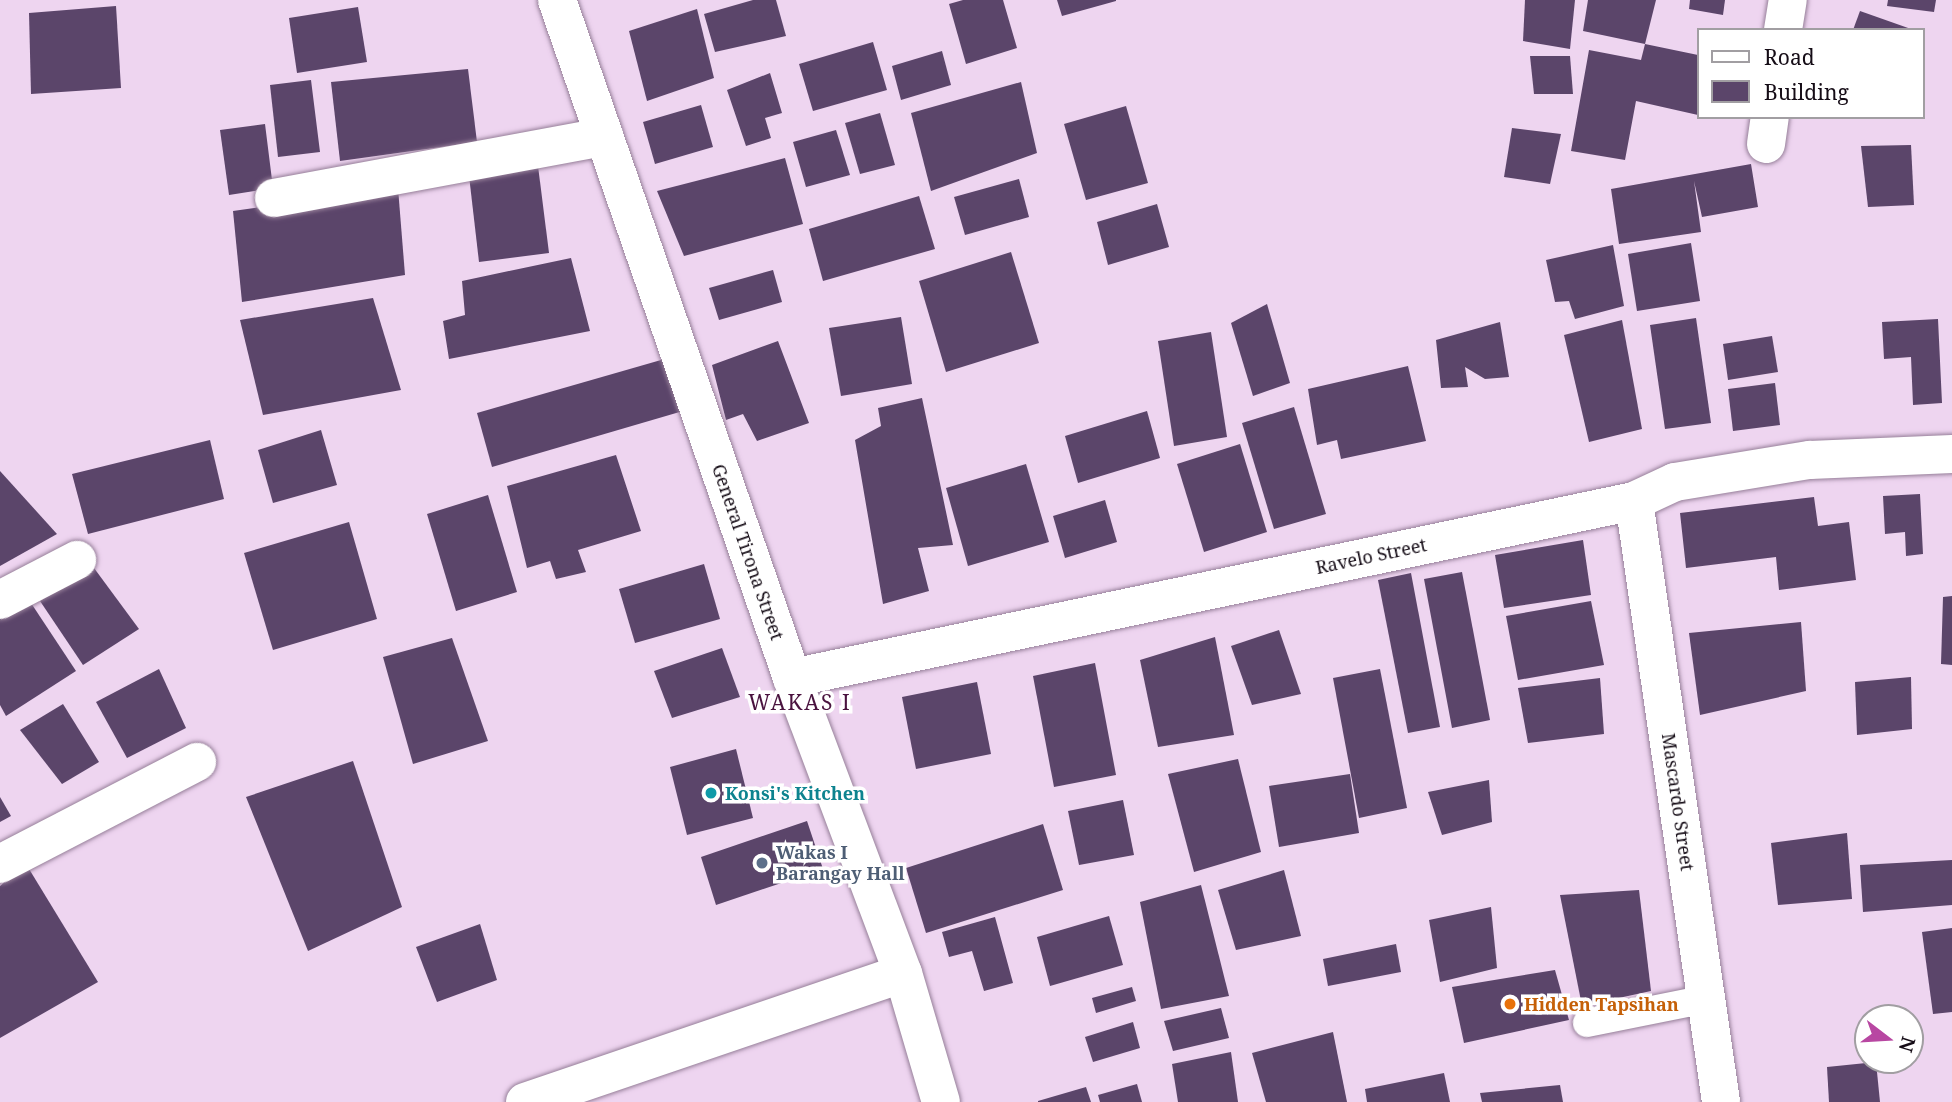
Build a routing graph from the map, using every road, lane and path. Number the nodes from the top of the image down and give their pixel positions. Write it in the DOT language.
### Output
graph roads {
  1 [pos="557,0"];
  2 [pos="1788,0"];
  3 [pos="1783,28"];
  4 [pos="604,136"];
  5 [pos="274,198"];
  6 [pos="1952,454"];
  7 [pos="1634,501"];
  8 [pos="77,560"];
  9 [pos="0,600"];
  10 [pos="792,678"];
  11 [pos="197,762"];
  12 [pos="0,863"];
  13 [pos="903,973"];
  14 [pos="1707,999"];
  15 [pos="1587,1023"];
  16 [pos="525,1102"];
  17 [pos="941,1102"];
  18 [pos="1721,1102"];
  1 -- 4 [label="street, General Tirona Street"];
  2 -- 3 [label="street"];
  4 -- 5 [label="street"];
  4 -- 10 [label="street, General Tirona Street"];
  6 -- 7 [label="street, Ravelo Street"];
  7 -- 10 [label="street, Ravelo Street"];
  7 -- 14 [label="street, Mascardo Street"];
  8 -- 9 [label="street"];
  10 -- 13 [label="street, General Tirona Street"];
  11 -- 12 [label="street"];
  13 -- 16 [label="street"];
  13 -- 17 [label="street, General Tirona Street"];
  14 -- 15 [label="lane"];
  14 -- 18 [label="street, Mascardo Street"];
}
